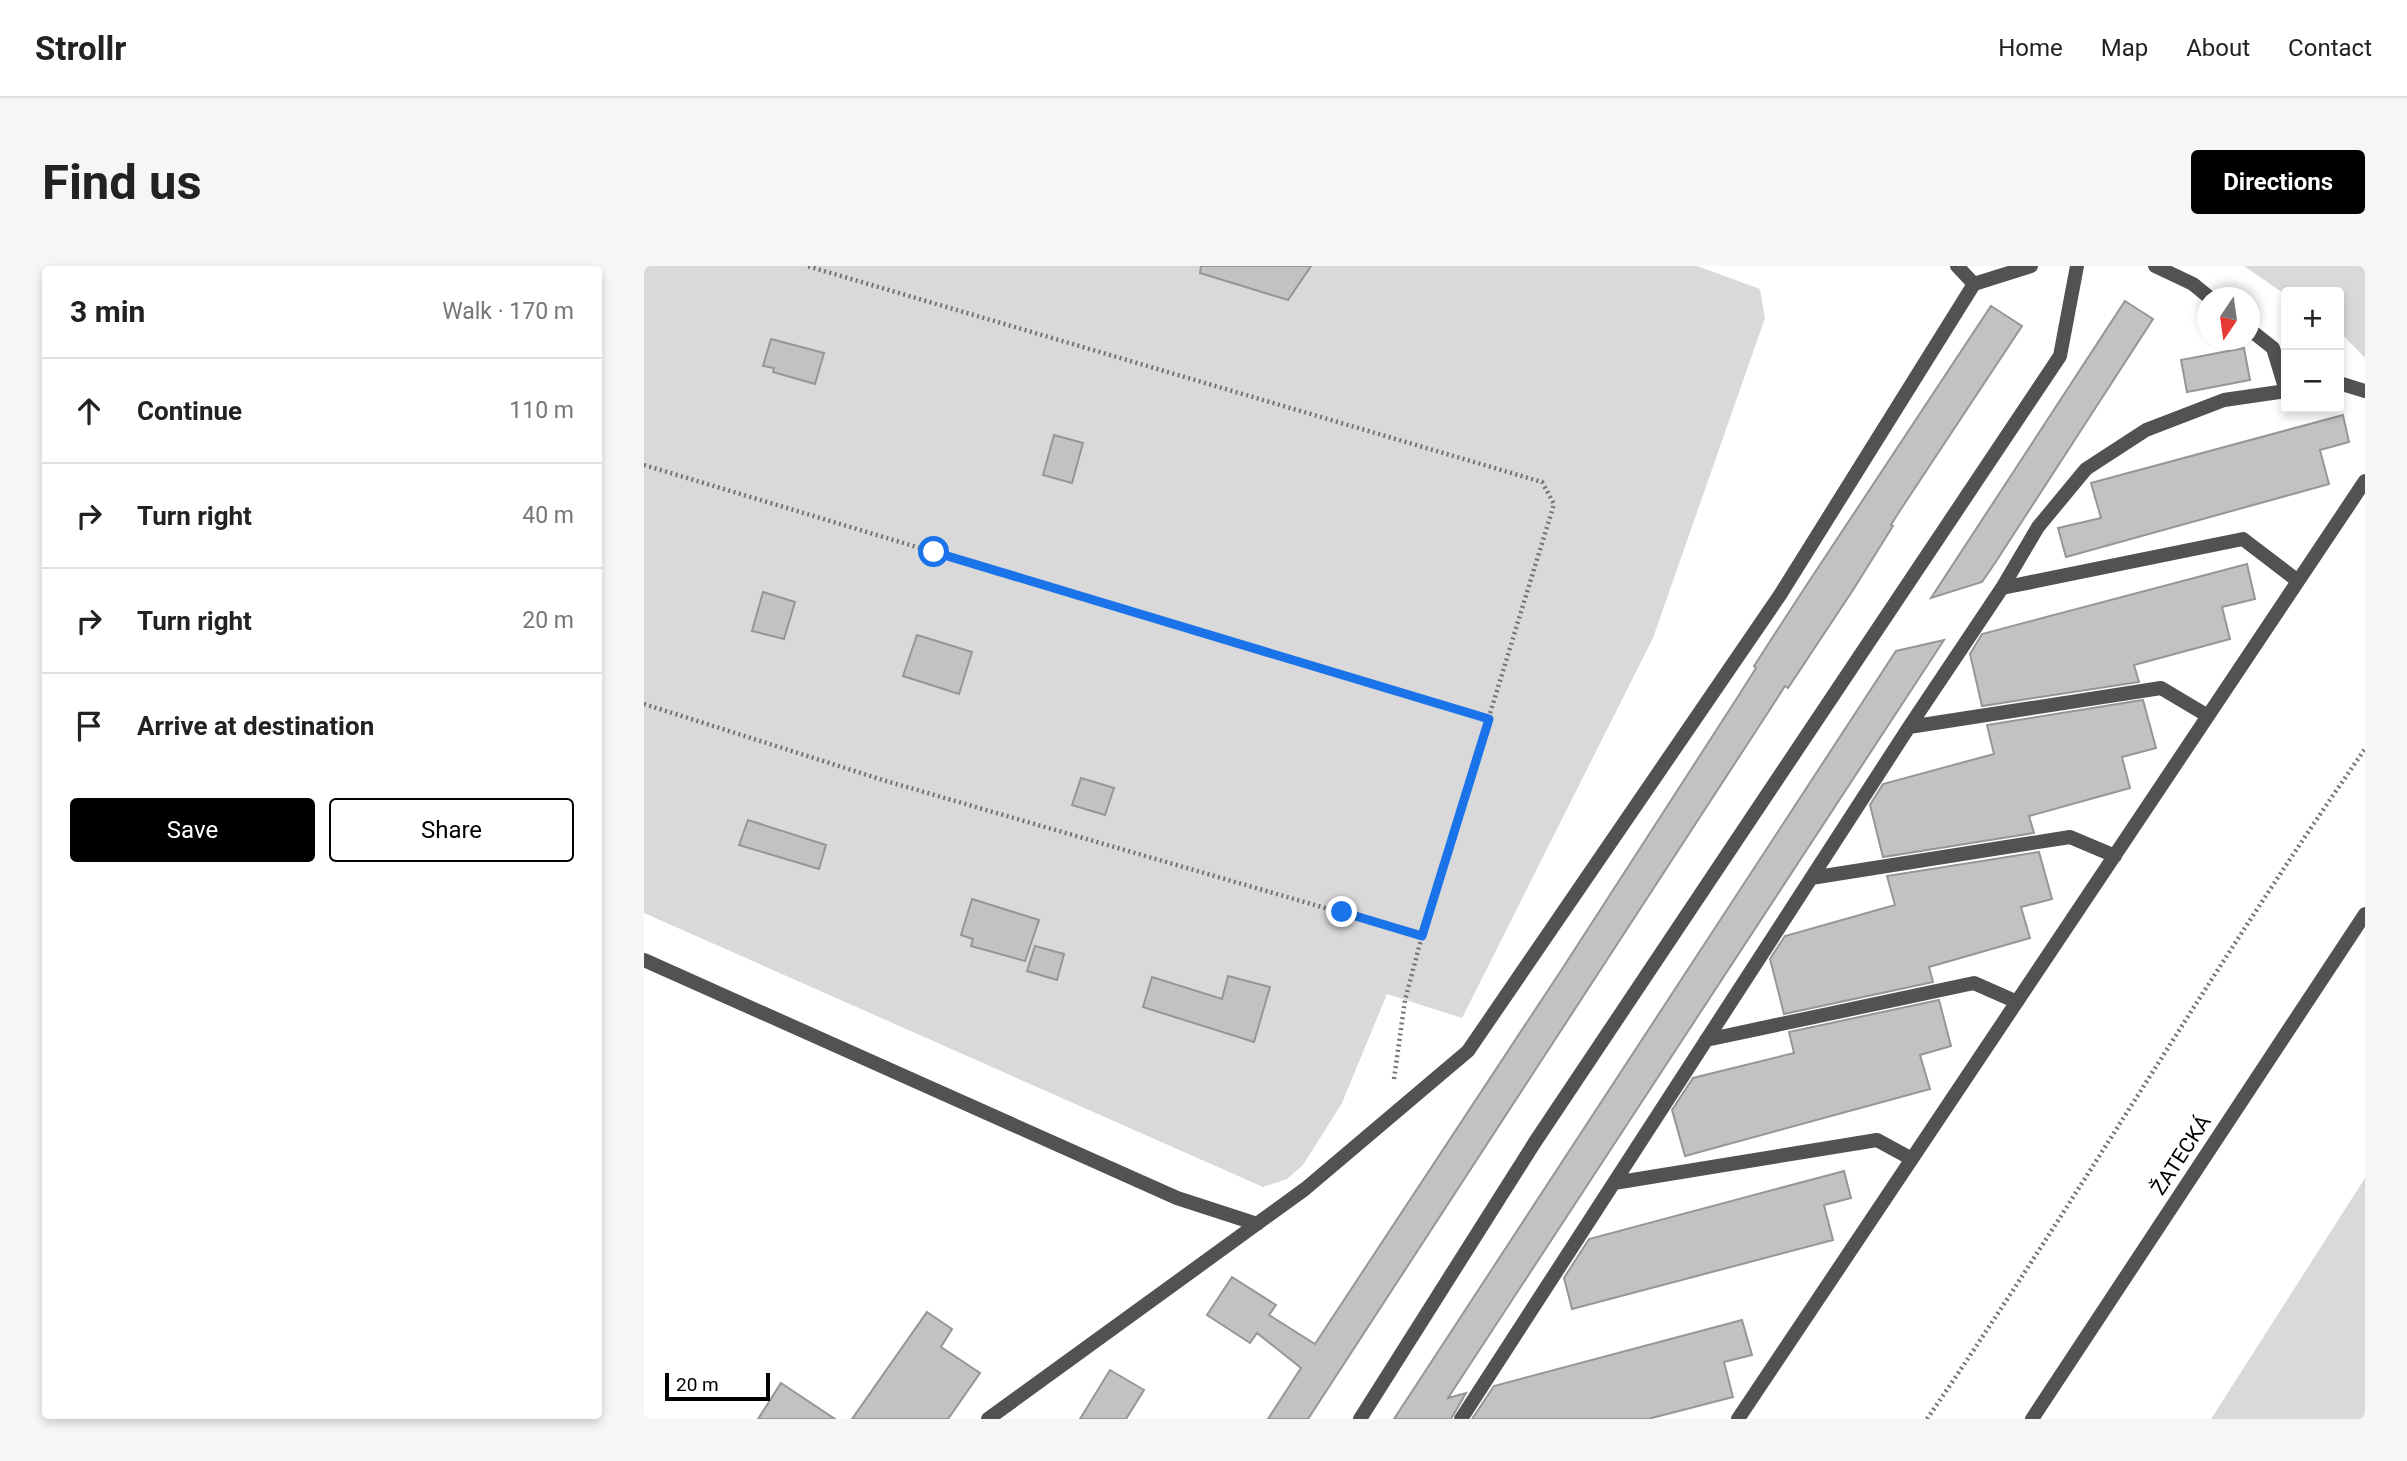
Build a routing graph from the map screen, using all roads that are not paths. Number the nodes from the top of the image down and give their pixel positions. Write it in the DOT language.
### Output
graph roads {
  1 [pos="1957,266"];
  2 [pos="2031,266"];
  3 [pos="2077,266"];
  4 [pos="2155,266"];
  5 [pos="1973,284"];
  6 [pos="2197,287"];
  7 [pos="2260,338"];
  8 [pos="2344,385"];
  9 [pos="2365,391"];
  10 [pos="2365,481"];
  11 [pos="2298,582"];
  12 [pos="2002,588"];
  13 [pos="2208,716"];
  14 [pos="1909,727"];
  15 [pos="2115,856"];
  16 [pos="1811,878"];
  17 [pos="2365,914"];
  18 [pos="644,960"];
  19 [pos="2017,1002"];
  20 [pos="1706,1040"];
  21 [pos="1912,1159"];
  22 [pos="1614,1183"];
  23 [pos="1257,1223"];
  24 [pos="988,1419"];
  25 [pos="1360,1419"];
  26 [pos="1461,1419"];
  27 [pos="1738,1419"];
  28 [pos="2032,1419"];
  1 -- 5 [label="street"];
  2 -- 5 [label="street"];
  3 -- 25 [label="street"];
  4 -- 6 [label="street"];
  5 -- 23 [label="street"];
  7 -- 12 [label="street"];
  8 -- 9 [label="street"];
  10 -- 11 [label="street"];
  11 -- 12 [label="street"];
  11 -- 13 [label="street"];
  12 -- 14 [label="street"];
  13 -- 14 [label="street"];
  13 -- 15 [label="street"];
  14 -- 16 [label="street"];
  15 -- 16 [label="street"];
  15 -- 19 [label="street"];
  16 -- 20 [label="street"];
  17 -- 28 [label="street, ŽATECKÁ"];
  18 -- 23 [label="street"];
  19 -- 20 [label="street"];
  19 -- 21 [label="street"];
  20 -- 22 [label="street"];
  21 -- 22 [label="street"];
  21 -- 27 [label="street"];
  22 -- 26 [label="street"];
  23 -- 24 [label="street"];
}
